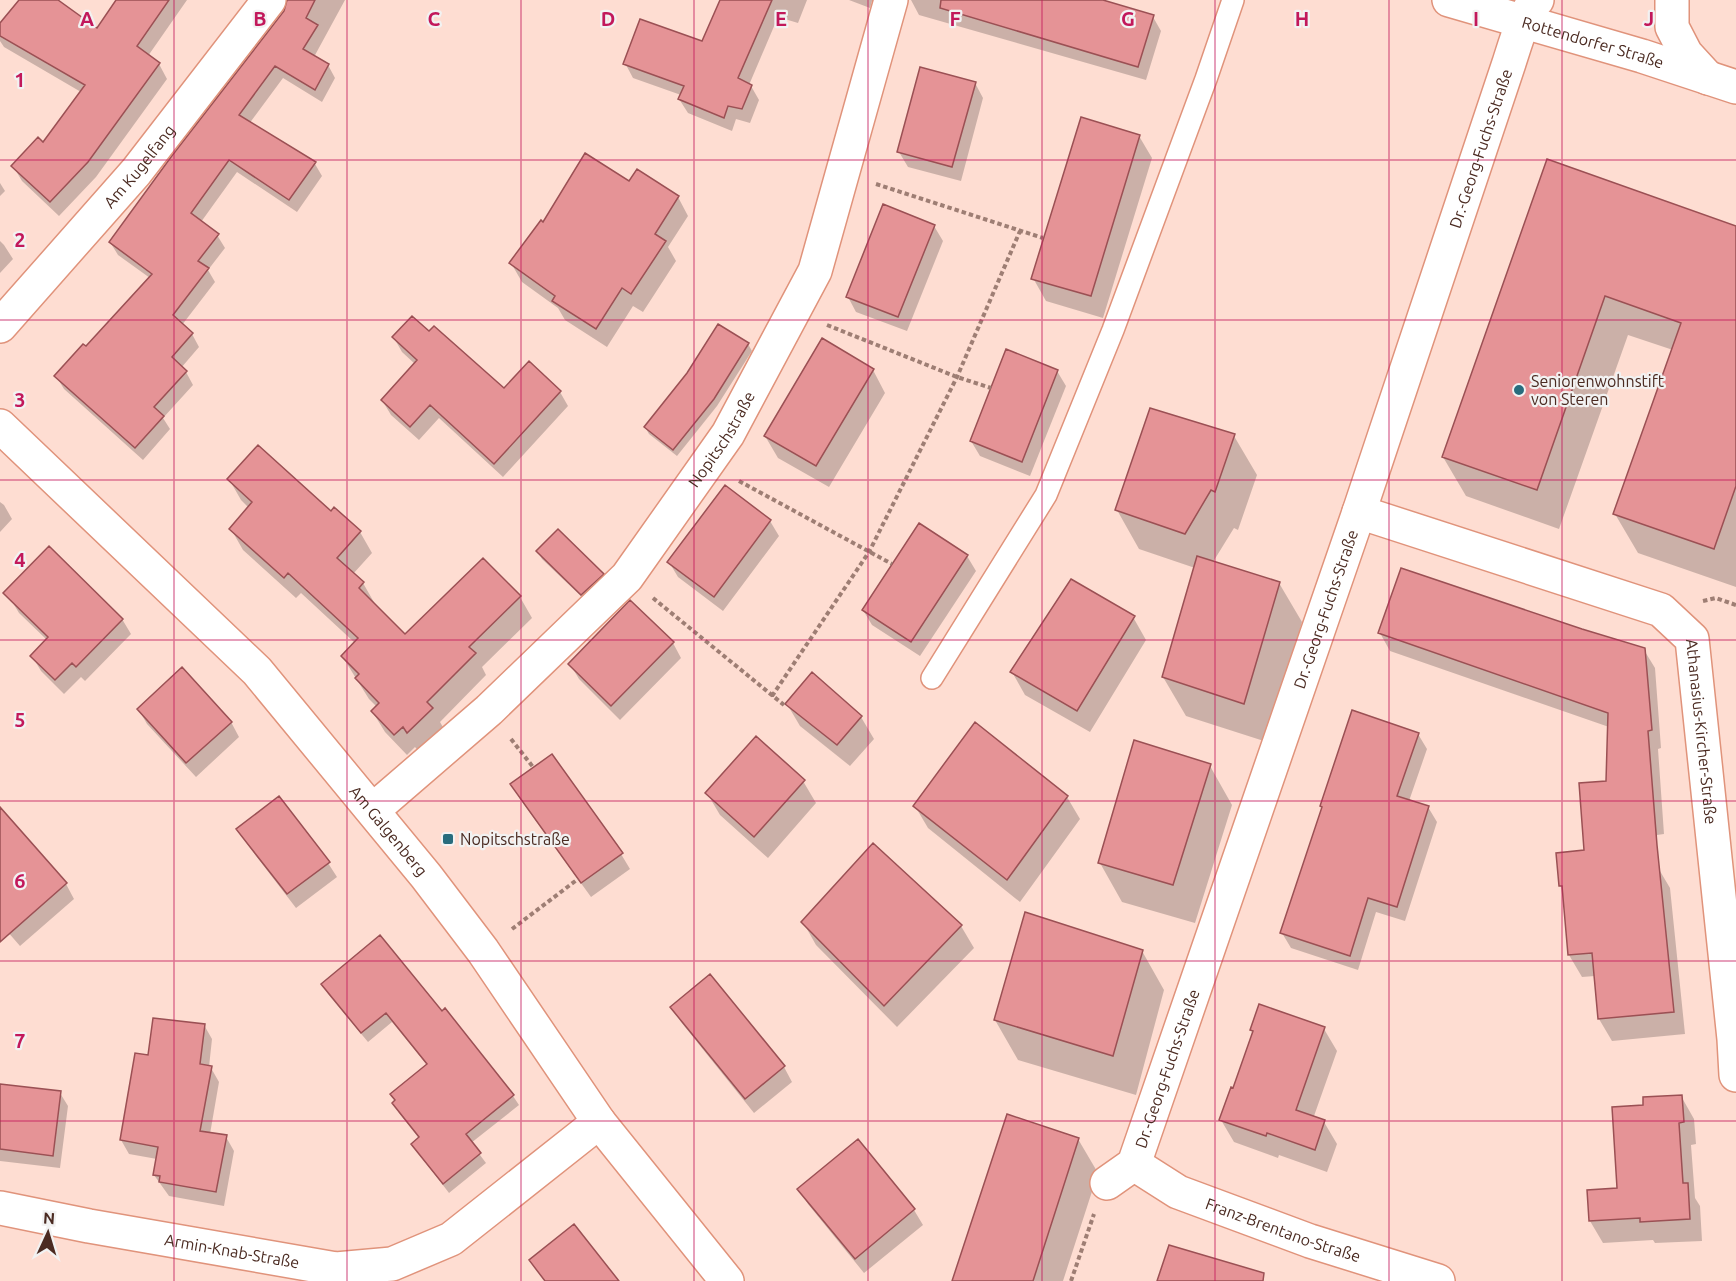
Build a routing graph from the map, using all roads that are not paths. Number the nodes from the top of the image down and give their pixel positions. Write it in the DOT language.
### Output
graph roads {
  1 [pos="268,0"];
  2 [pos="891,0"];
  3 [pos="1233,0"];
  4 [pos="1449,0"];
  5 [pos="1672,0"];
  6 [pos="1530,11"];
  7 [pos="1722,82"];
  8 [pos="0,326"];
  9 [pos="0,426"];
  10 [pos="1359,512"];
  11 [pos="932,678"];
  12 [pos="373,810"];
  13 [pos="1736,1075"];
  14 [pos="599,1122"];
  15 [pos="1134,1164"];
  16 [pos="1107,1183"];
  17 [pos="0,1208"];
  18 [pos="727,1281"];
  19 [pos="1438,1281"];
  1 -- 8 [label="street, Am Kugelfang"];
  2 -- 12 [label="street, Nopitschstraße"];
  3 -- 11 [label="lane"];
  4 -- 6 [label="street, Rottendorfer Straße"];
  5 -- 7 [label="street"];
  6 -- 7 [label="street, Rottendorfer Straße"];
  6 -- 10 [label="street, Dr.-Georg-Fuchs-Straße"];
  9 -- 12 [label="street, Am Galgenberg"];
  10 -- 13 [label="street, Athanasius-Kircher-Straße"];
  10 -- 15 [label="street, Dr.-Georg-Fuchs-Straße"];
  12 -- 14 [label="street, Am Galgenberg"];
  14 -- 17 [label="street, Armin-Knab-Straße"];
  14 -- 18 [label="street, Am Galgenberg"];
  15 -- 16 [label="street, Dr.-Georg-Fuchs-Straße"];
  15 -- 19 [label="street, Franz-Brentano-Straße"];
}
